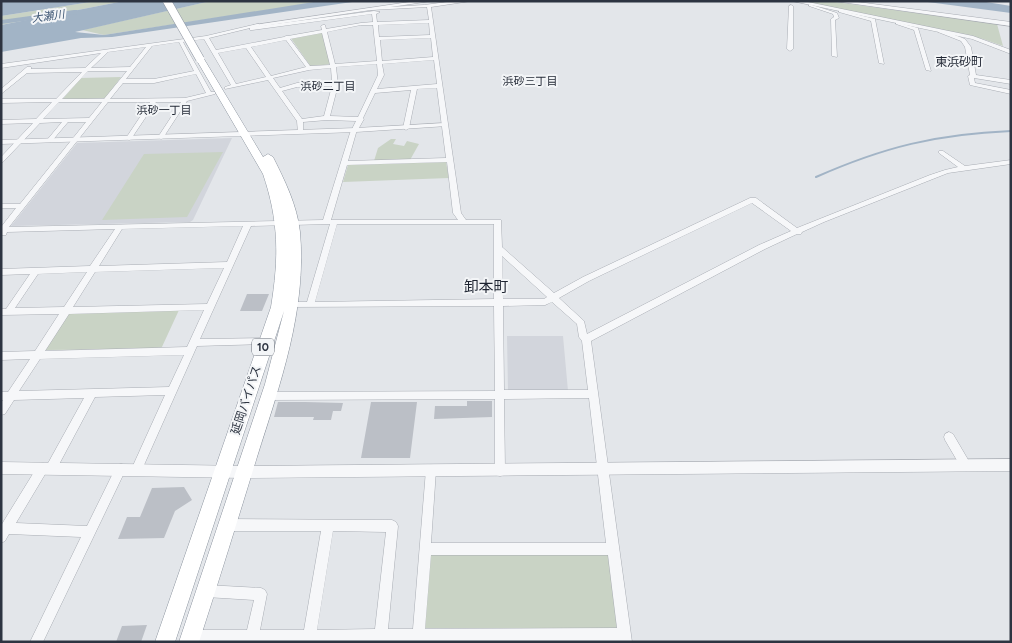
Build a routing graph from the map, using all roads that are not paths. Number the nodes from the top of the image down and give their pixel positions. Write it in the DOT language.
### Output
graph roads {
  1 [pos="167,1"];
  2 [pos="174,1"];
  3 [pos="469,1"];
  4 [pos="836,1"];
  5 [pos="429,4"];
  6 [pos="793,4"];
  7 [pos="811,5"];
  8 [pos="373,10"];
  9 [pos="841,11"];
  10 [pos="320,19"];
  11 [pos="431,21"];
  12 [pos="898,23"];
  13 [pos="376,24"];
  14 [pos="1011,24"];
  15 [pos="257,25"];
  16 [pos="325,30"];
  17 [pos="940,31"];
  18 [pos="225,32"];
  19 [pos="434,36"];
  20 [pos="206,37"];
  21 [pos="286,37"];
  22 [pos="378,39"];
  23 [pos="180,40"];
  24 [pos="150,44"];
  25 [pos="247,45"];
  26 [pos="108,50"];
  27 [pos="790,50"];
  28 [pos="1011,52"];
  29 [pos="835,56"];
  30 [pos="437,58"];
  31 [pos="38,60"];
  32 [pos="205,60"];
  33 [pos="1,62"];
  34 [pos="380,62"];
  35 [pos="882,63"];
  36 [pos="333,65"];
  37 [pos="1,66"];
  38 [pos="309,68"];
  39 [pos="131,69"];
  40 [pos="929,70"];
  41 [pos="85,71"];
  42 [pos="25,72"];
  43 [pos="973,76"];
  44 [pos="270,78"];
  45 [pos="122,80"];
  46 [pos="1011,82"];
  47 [pos="1,84"];
  48 [pos="11,84"];
  49 [pos="335,84"];
  50 [pos="439,86"];
  51 [pos="414,88"];
  52 [pos="222,90"];
  53 [pos="278,91"];
  54 [pos="374,91"];
  55 [pos="1,92"];
  56 [pos="1011,92"];
  57 [pos="58,100"];
  58 [pos="106,100"];
  59 [pos="154,100"];
  60 [pos="185,100"];
  61 [pos="1,101"];
  62 [pos="327,118"];
  63 [pos="361,119"];
  64 [pos="91,120"];
  65 [pos="66,121"];
  66 [pos="300,121"];
  67 [pos="1,122"];
  68 [pos="38,122"];
  69 [pos="445,125"];
  70 [pos="406,128"];
  71 [pos="356,130"];
  72 [pos="300,132"];
  73 [pos="249,133"];
  74 [pos="162,136"];
  75 [pos="129,138"];
  76 [pos="50,140"];
  77 [pos="75,140"];
  78 [pos="19,141"];
  79 [pos="1,142"];
  80 [pos="941,152"];
  81 [pos="450,160"];
  82 [pos="1,161"];
  83 [pos="1011,162"];
  84 [pos="345,163"];
  85 [pos="964,169"];
  86 [pos="1,206"];
  87 [pos="22,206"];
  88 [pos="287,222"];
  89 [pos="330,222"];
  90 [pos="464,222"];
  91 [pos="248,224"];
  92 [pos="120,227"];
  93 [pos="2,232"];
  94 [pos="798,232"];
  95 [pos="498,248"];
  96 [pos="229,265"];
  97 [pos="93,269"];
  98 [pos="36,271"];
  99 [pos="1,272"];
  100 [pos="553,298"];
  101 [pos="498,303"];
  102 [pos="290,305"];
  103 [pos="310,305"];
  104 [pos="210,307"];
  105 [pos="66,311"];
  106 [pos="4,312"];
  107 [pos="586,339"];
  108 [pos="265,342"];
  109 [pos="192,347"];
  110 [pos="38,354"];
  111 [pos="1,356"];
  112 [pos="172,391"];
  113 [pos="92,393"];
  114 [pos="499,394"];
  115 [pos="594,394"];
  116 [pos="6,396"];
  117 [pos="268,396"];
  118 [pos="1,411"];
  119 [pos="949,436"];
  120 [pos="1011,465"];
  121 [pos="966,466"];
  122 [pos="1,468"];
  123 [pos="47,468"];
  124 [pos="121,469"];
  125 [pos="136,470"];
  126 [pos="431,470"];
  127 [pos="500,470"];
  128 [pos="604,470"];
  129 [pos="223,472"];
  130 [pos="244,472"];
  131 [pos="227,525"];
  132 [pos="328,526"];
  133 [pos="90,532"];
  134 [pos="4,533"];
  135 [pos="425,548"];
  136 [pos="613,549"];
  137 [pos="206,591"];
  138 [pos="381,635"];
  139 [pos="252,636"];
  140 [pos="309,636"];
  141 [pos="418,638"];
  142 [pos="624,638"];
  143 [pos="190,639"];
  144 [pos="281,639"];
  145 [pos="346,639"];
  146 [pos="36,642"];
  147 [pos="165,642"];
  1 -- 32 [label="highway, 延岡バイパス / 10, bridge"];
  2 -- 32 [label="highway, 延岡バイパス / 10"];
  3 -- 5 [label="street"];
  4 -- 14 [label="street"];
  5 -- 8 [label="street"];
  5 -- 11 [label="street"];
  6 -- 7 [label="street"];
  6 -- 27 [label="street"];
  7 -- 9 [label="street"];
  7 -- 29 [label="street"];
  8 -- 10 [label="street"];
  8 -- 13 [label="street"];
  8 -- 15 [label="street"];
  9 -- 12 [label="street"];
  9 -- 35 [label="street"];
  10 -- 16 [label="street"];
  10 -- 18 [label="street"];
  11 -- 13 [label="street"];
  11 -- 19 [label="street"];
  12 -- 17 [label="street"];
  12 -- 40 [label="street"];
  13 -- 16 [label="street"];
  13 -- 22 [label="street"];
  15 -- 18 [label="street"];
  16 -- 21 [label="street"];
  16 -- 36 [label="street"];
  17 -- 28 [label="street"];
  17 -- 43 [label="street"];
  18 -- 20 [label="street"];
  19 -- 22 [label="street"];
  19 -- 30 [label="street"];
  20 -- 23 [label="street"];
  20 -- 32 [label="street"];
  21 -- 25 [label="street"];
  21 -- 38 [label="street"];
  22 -- 34 [label="street"];
  23 -- 24 [label="street"];
  23 -- 32 [label="street"];
  23 -- 33 [label="street"];
  24 -- 26 [label="street"];
  24 -- 39 [label="street"];
  25 -- 32 [label="street"];
  25 -- 44 [label="street"];
  26 -- 31 [label="street"];
  26 -- 41 [label="street"];
  30 -- 34 [label="street"];
  30 -- 50 [label="street"];
  31 -- 37 [label="street"];
  31 -- 42 [label="street"];
  32 -- 45 [label="street"];
  32 -- 52 [label="highway, 延岡バイパス / 10"];
  34 -- 36 [label="street"];
  34 -- 54 [label="street"];
  36 -- 38 [label="street"];
  36 -- 49 [label="street"];
  38 -- 44 [label="street"];
  39 -- 41 [label="street"];
  39 -- 45 [label="street"];
  41 -- 42 [label="street"];
  41 -- 57 [label="street"];
  42 -- 48 [label="street"];
  43 -- 46 [label="street"];
  43 -- 56 [label="street"];
  44 -- 52 [label="street"];
  44 -- 53 [label="street"];
  45 -- 58 [label="street"];
  47 -- 48 [label="street"];
  48 -- 55 [label="street"];
  49 -- 53 [label="street"];
  49 -- 62 [label="street"];
  50 -- 51 [label="street"];
  50 -- 69 [label="street"];
  51 -- 54 [label="street"];
  51 -- 70 [label="street"];
  52 -- 60 [label="street"];
  52 -- 73 [label="highway, 延岡バイパス / 10"];
  53 -- 66 [label="street"];
  54 -- 63 [label="street"];
  57 -- 58 [label="street"];
  57 -- 61 [label="street"];
  57 -- 68 [label="street"];
  58 -- 59 [label="street"];
  58 -- 64 [label="street"];
  59 -- 60 [label="street"];
  59 -- 75 [label="street"];
  60 -- 74 [label="street"];
  62 -- 63 [label="street"];
  62 -- 66 [label="street"];
  63 -- 71 [label="street"];
  64 -- 65 [label="street"];
  64 -- 77 [label="street"];
  65 -- 68 [label="street"];
  65 -- 76 [label="street"];
  66 -- 72 [label="street"];
  67 -- 68 [label="street"];
  68 -- 78 [label="street"];
  69 -- 70 [label="street"];
  69 -- 81 [label="street"];
  70 -- 71 [label="street"];
  71 -- 72 [label="street"];
  71 -- 84 [label="street"];
  72 -- 73 [label="street"];
  73 -- 74 [label="street"];
  73 -- 88 [label="highway, 延岡バイパス / 10"];
  74 -- 75 [label="street"];
  75 -- 77 [label="street"];
  76 -- 77 [label="street"];
  76 -- 78 [label="street"];
  77 -- 87 [label="street"];
  78 -- 79 [label="street"];
  78 -- 82 [label="street"];
  80 -- 85 [label="street"];
  81 -- 84 [label="street"];
  81 -- 90 [label="street"];
  83 -- 85 [label="street"];
  84 -- 89 [label="street"];
  85 -- 94 [label="street"];
  86 -- 87 [label="street"];
  87 -- 93 [label="street"];
  88 -- 89 [label="street"];
  88 -- 91 [label="street"];
  88 -- 102 [label="highway, 延岡バイパス / 10"];
  88 -- 108 [label="highway, 延岡バイパス / 10"];
  89 -- 90 [label="street"];
  89 -- 103 [label="street"];
  90 -- 95 [label="street"];
  91 -- 92 [label="street"];
  91 -- 96 [label="street"];
  92 -- 93 [label="street"];
  92 -- 97 [label="street"];
  94 -- 100 [label="street"];
  94 -- 107 [label="street"];
  95 -- 100 [label="street"];
  95 -- 101 [label="street"];
  96 -- 97 [label="street"];
  96 -- 104 [label="street"];
  97 -- 98 [label="street"];
  97 -- 105 [label="street"];
  98 -- 99 [label="street"];
  98 -- 106 [label="street"];
  100 -- 101 [label="street"];
  100 -- 107 [label="street"];
  101 -- 103 [label="street"];
  101 -- 114 [label="street"];
  102 -- 103 [label="street"];
  102 -- 117 [label="highway, 延岡バイパス / 10"];
  104 -- 105 [label="street"];
  104 -- 109 [label="street"];
  105 -- 106 [label="street"];
  105 -- 110 [label="street"];
  107 -- 115 [label="street"];
  108 -- 109 [label="street"];
  108 -- 129 [label="highway, 延岡バイパス / 10"];
  109 -- 110 [label="street"];
  109 -- 112 [label="street"];
  110 -- 111 [label="street"];
  110 -- 116 [label="street"];
  112 -- 113 [label="street"];
  112 -- 125 [label="street"];
  113 -- 116 [label="street"];
  113 -- 123 [label="street"];
  114 -- 115 [label="street"];
  114 -- 117 [label="street"];
  114 -- 127 [label="street"];
  115 -- 128 [label="street"];
  116 -- 118 [label="street"];
  117 -- 130 [label="highway, 延岡バイパス / 10"];
  119 -- 121 [label="street"];
  120 -- 121 [label="street"];
  121 -- 128 [label="street"];
  122 -- 123 [label="street"];
  123 -- 124 [label="street"];
  123 -- 134 [label="street"];
  124 -- 125 [label="street"];
  124 -- 133 [label="street"];
  125 -- 129 [label="street"];
  126 -- 127 [label="street"];
  126 -- 130 [label="street"];
  126 -- 135 [label="street"];
  127 -- 128 [label="street"];
  128 -- 136 [label="street"];
  129 -- 130 [label="street"];
  129 -- 147 [label="highway, 延岡バイパス / 10"];
  130 -- 131 [label="highway, 延岡バイパス / 10"];
  131 -- 132 [label="street"];
  131 -- 137 [label="highway, 延岡バイパス / 10"];
  132 -- 138 [label="street"];
  132 -- 140 [label="street"];
  133 -- 134 [label="street"];
  133 -- 146 [label="street"];
  135 -- 136 [label="street"];
  135 -- 141 [label="street"];
  136 -- 142 [label="street"];
  137 -- 139 [label="street"];
  137 -- 143 [label="highway, 延岡バイパス / 10"];
  138 -- 141 [label="street"];
  138 -- 145 [label="street"];
  139 -- 143 [label="street"];
  139 -- 144 [label="street"];
  140 -- 144 [label="street"];
  140 -- 145 [label="street"];
  141 -- 142 [label="street"];
}
